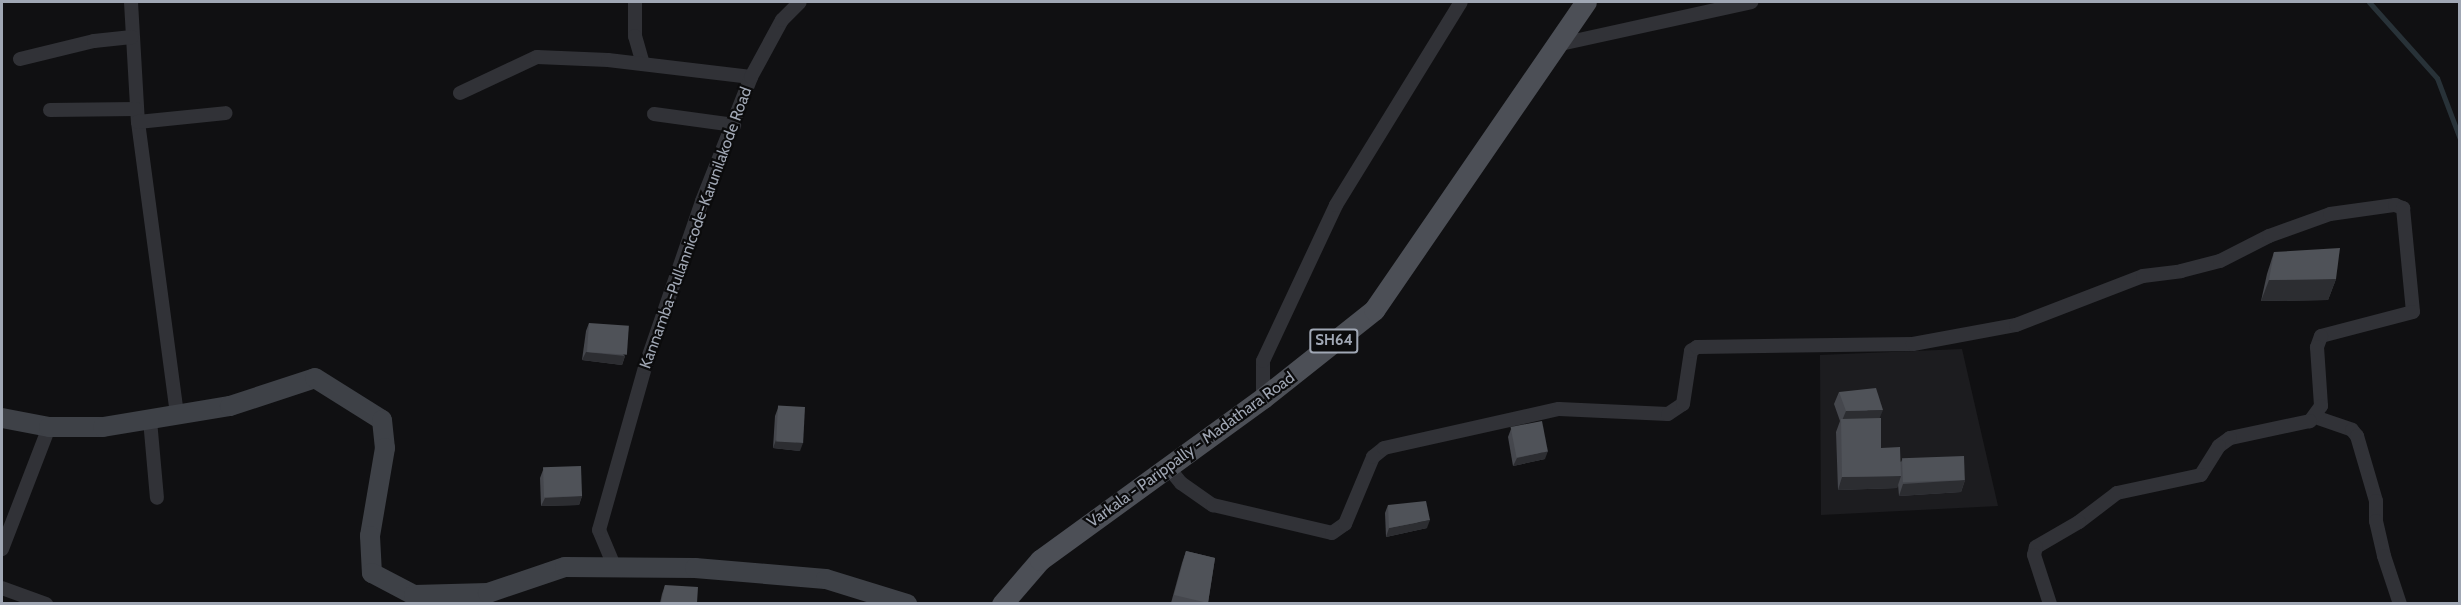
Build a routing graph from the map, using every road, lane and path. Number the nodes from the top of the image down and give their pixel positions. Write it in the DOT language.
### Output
graph roads {
  1 [pos="131,2"];
  2 [pos="635,2"];
  3 [pos="800,2"];
  4 [pos="1461,2"];
  5 [pos="1586,2"];
  6 [pos="1751,2"];
  7 [pos="132,37"];
  8 [pos="1554,45"];
  9 [pos="20,59"];
  10 [pos="643,63"];
  11 [pos="751,76"];
  12 [pos="460,93"];
  13 [pos="50,110"];
  14 [pos="226,113"];
  15 [pos="654,114"];
  16 [pos="137,116"];
  17 [pos="734,125"];
  18 [pos="1263,398"];
  19 [pos="177,416"];
  20 [pos="2315,417"];
  21 [pos="2,418"];
  22 [pos="150,420"];
  23 [pos="49,427"];
  24 [pos="1168,467"];
  25 [pos="157,498"];
  26 [pos="2,549"];
  27 [pos="615,568"];
  28 [pos="2,588"];
  29 [pos="472,598"];
  30 [pos="46,603"];
  31 [pos="907,603"];
  32 [pos="1002,603"];
  33 [pos="2050,603"];
  34 [pos="2400,603"];
  1 -- 7 [label="street"];
  2 -- 10 [label="street"];
  3 -- 11 [label="street, Kannamba-Pullannicode-Karunilakode Road"];
  4 -- 18 [label="street"];
  5 -- 8 [label="main road, Varkala - Parippally - Madathara Road / SH64"];
  6 -- 8 [label="street"];
  7 -- 9 [label="street"];
  7 -- 16 [label="street"];
  8 -- 18 [label="main road, Varkala - Parippally - Madathara Road / SH64"];
  10 -- 11 [label="street"];
  10 -- 12 [label="street"];
  11 -- 17 [label="street, Kannamba-Pullannicode-Karunilakode Road"];
  13 -- 16 [label="street"];
  14 -- 16 [label="street"];
  15 -- 17 [label="street"];
  16 -- 19 [label="street"];
  17 -- 27 [label="street, Kannamba-Pullannicode-Karunilakode Road"];
  18 -- 24 [label="main road, Varkala - Parippally - Madathara Road / SH64"];
  19 -- 22 [label="main road"];
  19 -- 29 [label="main road"];
  20 -- 24 [label="street"];
  20 -- 33 [label="street"];
  20 -- 34 [label="street"];
  21 -- 23 [label="main road"];
  22 -- 23 [label="main road"];
  22 -- 25 [label="street"];
  23 -- 26 [label="street"];
  24 -- 32 [label="main road, Varkala - Parippally - Madathara Road / SH64"];
  27 -- 29 [label="main road"];
  27 -- 31 [label="main road"];
  28 -- 30 [label="street"];
}
